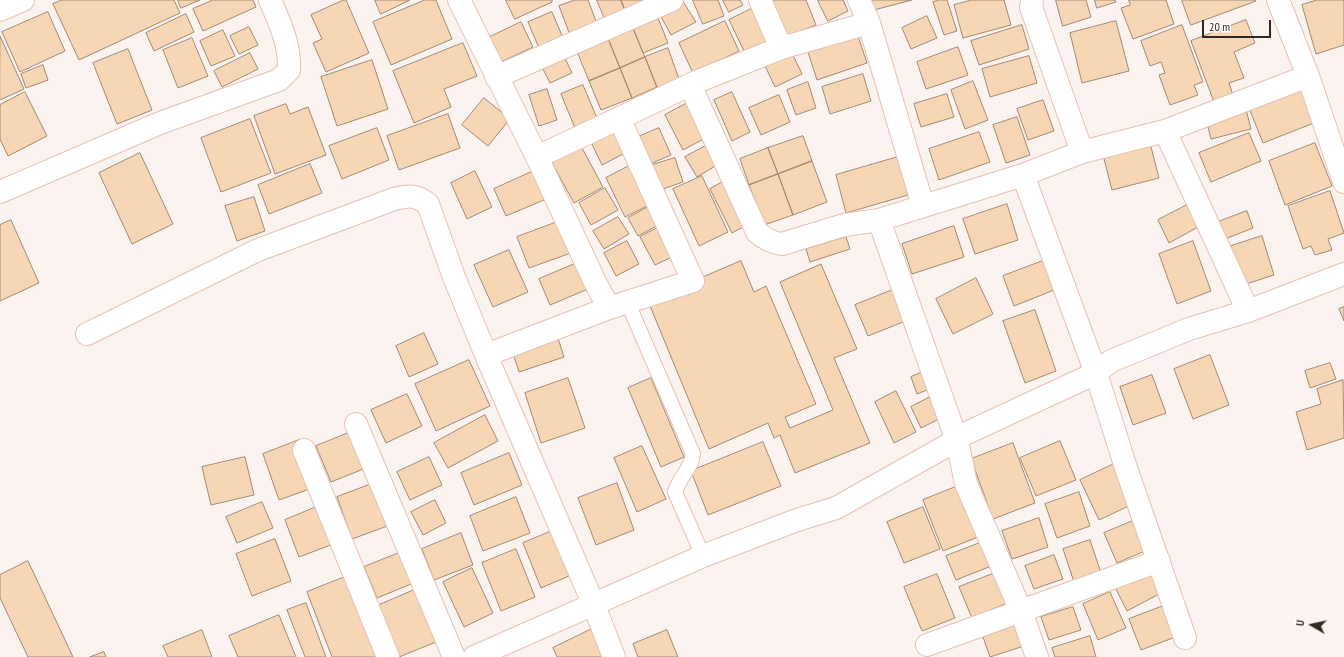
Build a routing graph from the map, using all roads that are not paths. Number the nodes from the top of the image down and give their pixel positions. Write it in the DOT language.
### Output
graph roads {
  1 [pos="22,0"];
  2 [pos="270,0"];
  3 [pos="459,0"];
  4 [pos="672,0"];
  5 [pos="760,0"];
  6 [pos="859,0"];
  7 [pos="1032,0"];
  8 [pos="1278,0"];
  9 [pos="0,10"];
  10 [pos="869,23"];
  11 [pos="780,48"];
  12 [pos="1308,76"];
  13 [pos="496,77"];
  14 [pos="690,85"];
  15 [pos="619,118"];
  16 [pos="1165,131"];
  17 [pos="1082,152"];
  18 [pos="537,156"];
  19 [pos="1023,175"];
  20 [pos="1344,182"];
  21 [pos="0,192"];
  22 [pos="923,206"];
  23 [pos="879,220"];
  24 [pos="1344,274"];
  25 [pos="618,305"];
  26 [pos="1248,311"];
  27 [pos="87,334"];
  28 [pos="486,355"];
  29 [pos="1096,373"];
  30 [pos="356,424"];
  31 [pos="956,439"];
  32 [pos="304,450"];
  33 [pos="703,556"];
  34 [pos="1159,561"];
  35 [pos="593,603"];
  36 [pos="1021,611"];
  37 [pos="1186,638"];
  38 [pos="927,645"];
  39 [pos="388,657"];
  40 [pos="454,657"];
  41 [pos="474,657"];
  42 [pos="614,657"];
  43 [pos="1037,657"];
  1 -- 9 [label="street"];
  2 -- 21 [label="street"];
  3 -- 13 [label="street"];
  4 -- 13 [label="street"];
  5 -- 11 [label="street"];
  6 -- 10 [label="street"];
  7 -- 17 [label="street"];
  8 -- 12 [label="street"];
  10 -- 11 [label="street"];
  10 -- 22 [label="street"];
  11 -- 14 [label="street"];
  12 -- 16 [label="street"];
  12 -- 20 [label="street"];
  13 -- 18 [label="street"];
  14 -- 15 [label="street"];
  14 -- 23 [label="street"];
  15 -- 18 [label="street"];
  15 -- 25 [label="street"];
  16 -- 17 [label="street"];
  16 -- 26 [label="street"];
  17 -- 19 [label="street"];
  18 -- 25 [label="street"];
  19 -- 22 [label="street"];
  19 -- 29 [label="street"];
  22 -- 23 [label="street"];
  23 -- 31 [label="street"];
  24 -- 26 [label="street"];
  25 -- 28 [label="street"];
  25 -- 33 [label="lane"];
  26 -- 29 [label="street"];
  27 -- 28 [label="street"];
  28 -- 35 [label="street"];
  29 -- 31 [label="street"];
  29 -- 34 [label="street"];
  30 -- 40 [label="street"];
  31 -- 33 [label="street"];
  31 -- 36 [label="street"];
  32 -- 39 [label="street"];
  33 -- 35 [label="street"];
  34 -- 36 [label="street"];
  34 -- 37 [label="street"];
  35 -- 41 [label="street"];
  35 -- 42 [label="street"];
  36 -- 38 [label="street"];
  36 -- 43 [label="street"];
}
